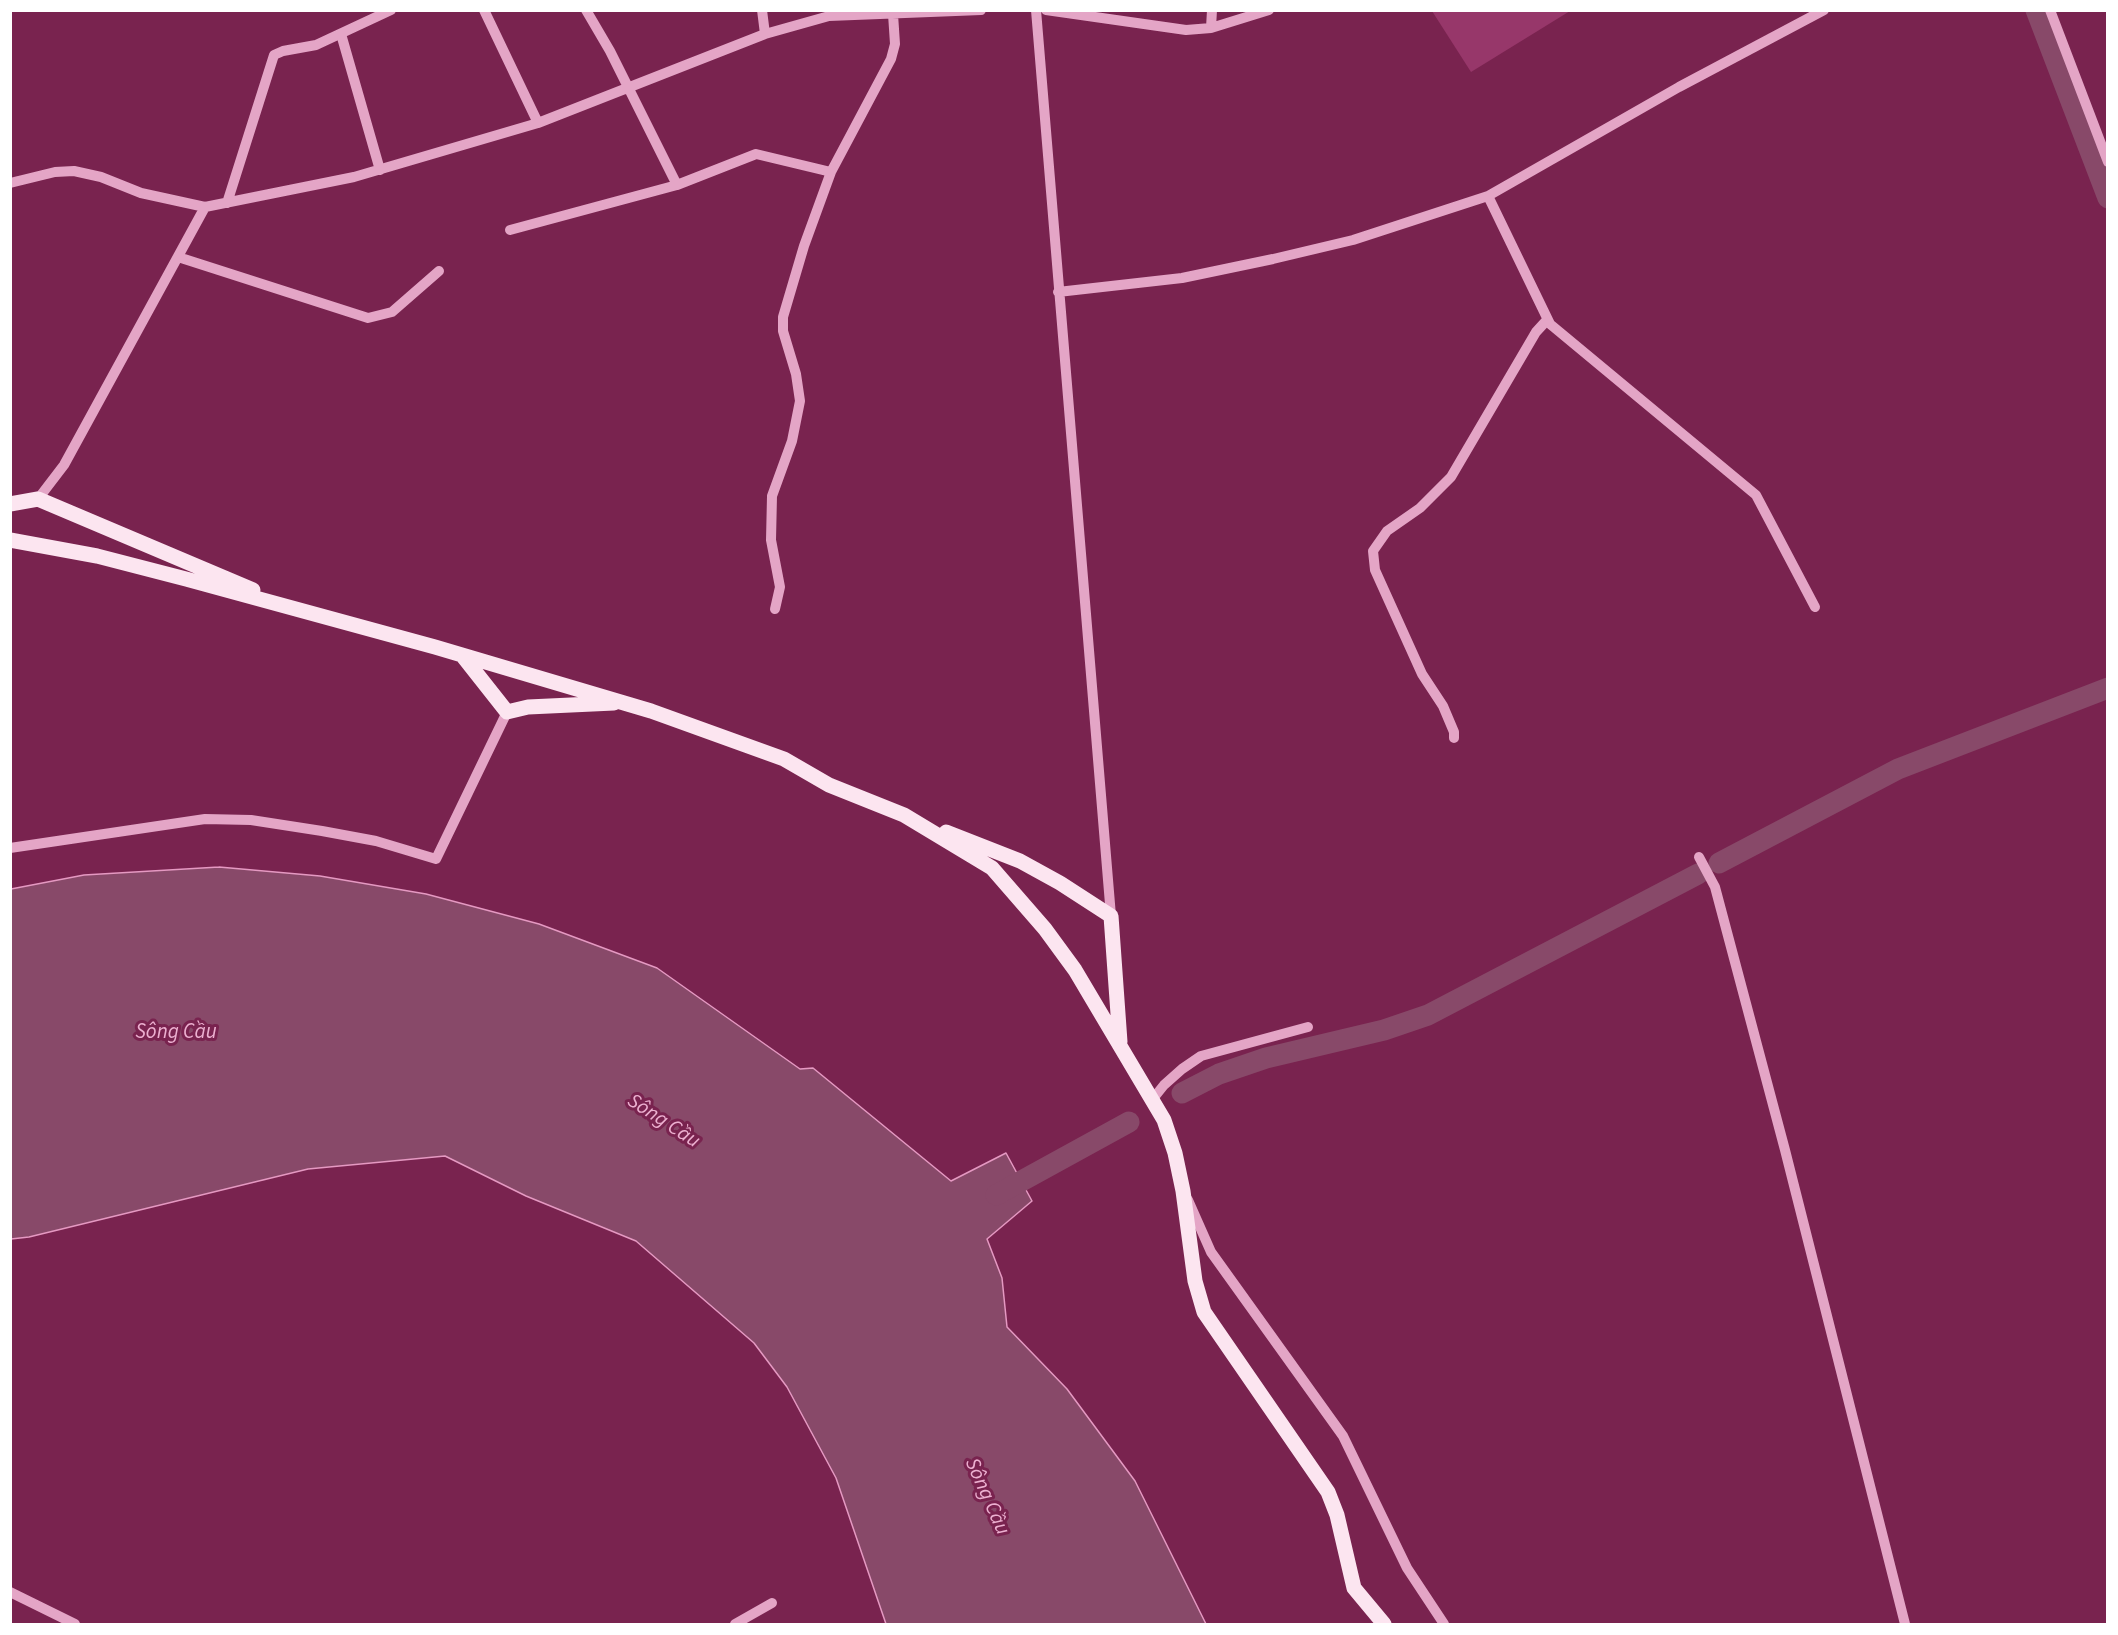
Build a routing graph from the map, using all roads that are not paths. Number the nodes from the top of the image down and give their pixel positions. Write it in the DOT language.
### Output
graph roads {
  1 [pos="391,10"];
  2 [pos="484,10"];
  3 [pos="586,10"];
  4 [pos="762,10"];
  5 [pos="981,10"];
  6 [pos="1036,10"];
  7 [pos="1046,10"];
  8 [pos="1212,10"];
  9 [pos="1269,10"];
  10 [pos="1824,10"];
  11 [pos="2050,10"];
  12 [pos="951,11"];
  13 [pos="893,14"];
  14 [pos="1211,28"];
  15 [pos="341,34"];
  16 [pos="765,34"];
  17 [pos="628,90"];
  18 [pos="538,123"];
  19 [pos="2108,162"];
  20 [pos="380,170"];
  21 [pos="831,172"];
  22 [pos="10,183"];
  23 [pos="677,185"];
  24 [pos="1488,196"];
  25 [pos="227,203"];
  26 [pos="205,207"];
  27 [pos="510,230"];
  28 [pos="178,257"];
  29 [pos="439,271"];
  30 [pos="1058,292"];
  31 [pos="1547,320"];
  32 [pos="38,499"];
  33 [pos="10,504"];
  34 [pos="10,540"];
  35 [pos="286,606"];
  36 [pos="1815,607"];
  37 [pos="775,609"];
  38 [pos="462,655"];
  39 [pos="620,702"];
  40 [pos="507,712"];
  41 [pos="1454,738"];
  42 [pos="904,815"];
  43 [pos="10,848"];
  44 [pos="1699,857"];
  45 [pos="1111,916"];
  46 [pos="1308,1028"];
  47 [pos="1120,1044"];
  48 [pos="1152,1100"];
  49 [pos="1183,1191"];
  50 [pos="10,1592"];
  51 [pos="771,1603"];
  52 [pos="75,1624"];
  53 [pos="735,1624"];
  54 [pos="1384,1624"];
  55 [pos="1444,1624"];
  56 [pos="1905,1624"];
  1 -- 15 [label="street"];
  2 -- 18 [label="street"];
  3 -- 17 [label="street"];
  4 -- 16 [label="street"];
  5 -- 12 [label="street"];
  6 -- 30 [label="street"];
  7 -- 14 [label="street"];
  8 -- 14 [label="street"];
  9 -- 14 [label="street"];
  10 -- 24 [label="street"];
  11 -- 19 [label="street"];
  12 -- 13 [label="street"];
  13 -- 16 [label="street"];
  13 -- 21 [label="street"];
  15 -- 20 [label="street"];
  15 -- 25 [label="street"];
  16 -- 17 [label="street"];
  17 -- 18 [label="street"];
  17 -- 23 [label="street"];
  18 -- 20 [label="street"];
  20 -- 25 [label="street"];
  21 -- 23 [label="street"];
  21 -- 37 [label="street"];
  22 -- 26 [label="street"];
  23 -- 27 [label="street"];
  24 -- 30 [label="street"];
  24 -- 31 [label="street"];
  25 -- 26 [label="street"];
  26 -- 28 [label="street"];
  28 -- 29 [label="street"];
  28 -- 32 [label="street"];
  30 -- 45 [label="street"];
  31 -- 36 [label="street"];
  31 -- 41 [label="street"];
  32 -- 33 [label="main road"];
  32 -- 35 [label="main road"];
  34 -- 35 [label="main road"];
  35 -- 38 [label="main road"];
  38 -- 39 [label="main road"];
  38 -- 40 [label="main road"];
  39 -- 40 [label="main road"];
  39 -- 42 [label="main road"];
  40 -- 43 [label="street"];
  42 -- 45 [label="main road"];
  42 -- 47 [label="main road"];
  44 -- 56 [label="street"];
  45 -- 47 [label="main road"];
  46 -- 48 [label="street"];
  47 -- 48 [label="main road"];
  48 -- 49 [label="main road"];
  49 -- 54 [label="main road"];
  49 -- 55 [label="street"];
  50 -- 52 [label="street"];
  51 -- 53 [label="street"];
}
